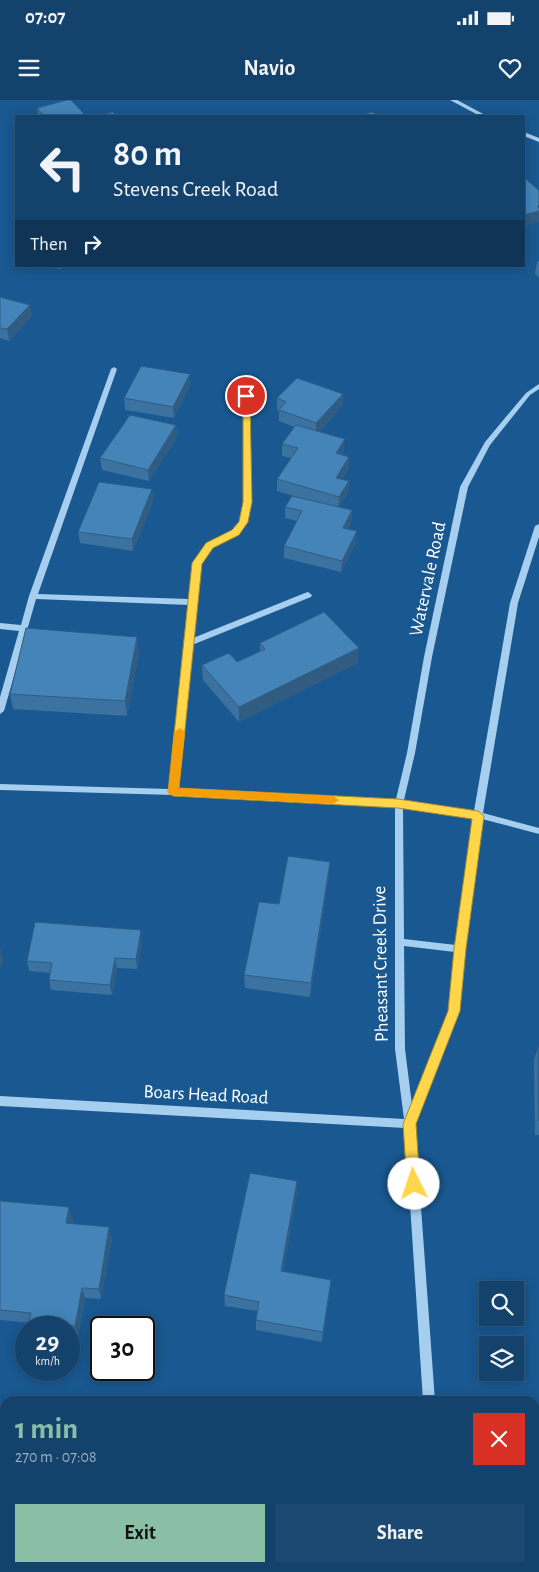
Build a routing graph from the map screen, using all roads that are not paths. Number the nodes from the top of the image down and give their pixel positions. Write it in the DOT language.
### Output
graph roads {
  1 [pos="453,100"];
  2 [pos="482,115"];
  3 [pos="525,134"];
  4 [pos="539,140"];
  5 [pos="114,369"];
  6 [pos="246,379"];
  7 [pos="539,386"];
  8 [pos="539,526"];
  9 [pos="308,595"];
  10 [pos="33,596"];
  11 [pos="193,602"];
  12 [pos="0,626"];
  13 [pos="22,628"];
  14 [pos="189,643"];
  15 [pos="0,711"];
  16 [pos="0,787"];
  17 [pos="173,792"];
  18 [pos="398,803"];
  19 [pos="478,816"];
  20 [pos="539,831"];
  21 [pos="399,942"];
  22 [pos="460,949"];
  23 [pos="0,1101"];
  24 [pos="410,1124"];
  25 [pos="429,1396"];
  1 -- 2 [label="street"];
  3 -- 4 [label="street"];
  5 -- 10 [label="street"];
  6 -- 11 [label="street"];
  7 -- 18 [label="street, Watervale Road"];
  8 -- 19 [label="street"];
  9 -- 14 [label="street"];
  10 -- 11 [label="street"];
  10 -- 13 [label="street"];
  11 -- 14 [label="street"];
  12 -- 13 [label="street"];
  13 -- 15 [label="street"];
  14 -- 17 [label="street"];
  16 -- 17 [label="street"];
  17 -- 18 [label="street"];
  18 -- 19 [label="street"];
  18 -- 21 [label="street, Pheasant Creek Drive"];
  19 -- 20 [label="street"];
  19 -- 22 [label="street, Pheasant Creek Drive"];
  21 -- 22 [label="street"];
  21 -- 24 [label="street, Pheasant Creek Drive"];
  22 -- 24 [label="street, Pheasant Creek Drive"];
  23 -- 24 [label="street, Boars Head Road"];
  24 -- 25 [label="street, Pheasant Creek Drive"];
}
